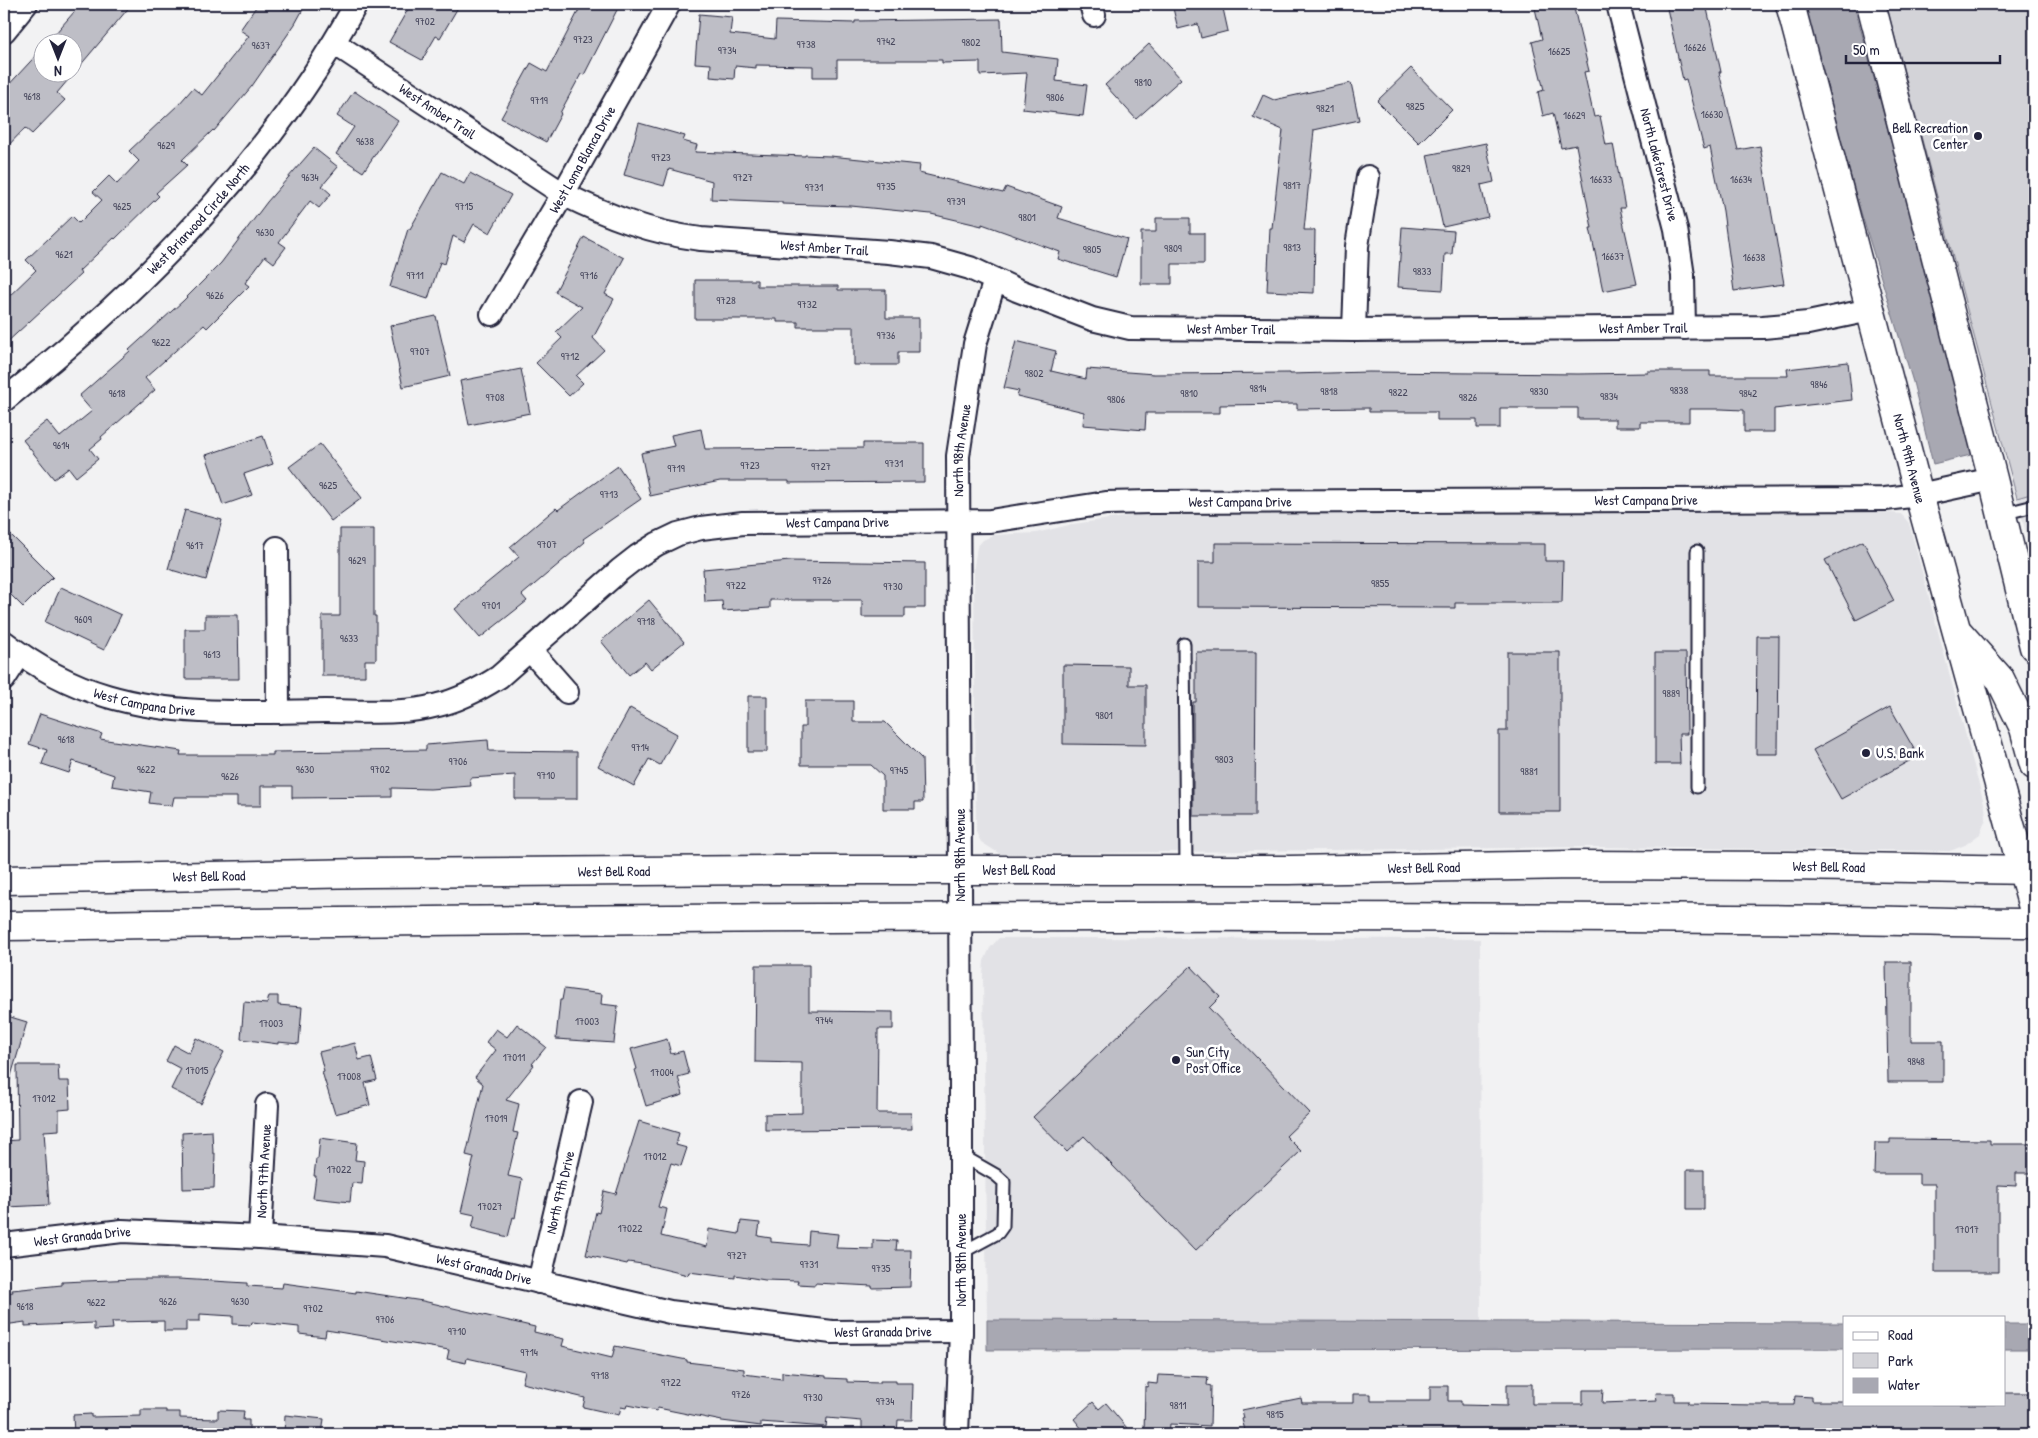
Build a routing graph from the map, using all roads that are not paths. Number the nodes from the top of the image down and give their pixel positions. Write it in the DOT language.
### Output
graph roads {
  1 [pos="26,4"];
  2 [pos="356,4"];
  3 [pos="669,4"];
  4 [pos="1618,4"];
  5 [pos="1790,4"];
  6 [pos="1871,4"];
  7 [pos="4,32"];
  8 [pos="334,43"];
  9 [pos="1368,177"];
  10 [pos="563,194"];
  11 [pos="995,280"];
  12 [pos="1870,310"];
  13 [pos="492,314"];
  14 [pos="1684,328"];
  15 [pos="1354,330"];
  16 [pos="4,400"];
  17 [pos="1993,479"];
  18 [pos="1919,495"];
  19 [pos="2034,506"];
  20 [pos="2002,514"];
  21 [pos="958,522"];
  22 [pos="277,548"];
  23 [pos="1698,551"];
  24 [pos="1958,632"];
  25 [pos="1184,644"];
  26 [pos="2034,647"];
  27 [pos="12,648"];
  28 [pos="530,650"];
  29 [pos="4,679"];
  30 [pos="567,692"];
  31 [pos="278,712"];
  32 [pos="2034,765"];
  33 [pos="1697,787"];
  34 [pos="1186,870"];
  35 [pos="960,871"];
  36 [pos="2030,873"];
  37 [pos="4,880"];
  38 [pos="2034,912"];
  39 [pos="961,917"];
  40 [pos="2034,923"];
  41 [pos="4,926"];
  42 [pos="581,1102"];
  43 [pos="267,1105"];
  44 [pos="961,1155"];
  45 [pos="260,1237"];
  46 [pos="4,1245"];
  47 [pos="961,1253"];
  48 [pos="539,1282"];
  49 [pos="961,1331"];
  50 [pos="958,1434"];
  1 -- 7 [label="street"];
  2 -- 8 [label="street, West Briarwood Circle North"];
  3 -- 10 [label="street, West Loma Blanca Drive"];
  4 -- 14 [label="street, North Lakeforest Drive"];
  5 -- 12 [label="main road, North 99th Avenue"];
  6 -- 17 [label="main road"];
  8 -- 10 [label="street, West Amber Trail"];
  8 -- 16 [label="street, West Briarwood Circle North"];
  9 -- 15 [label="street"];
  10 -- 11 [label="street, West Amber Trail"];
  10 -- 13 [label="street, West Loma Blanca Drive"];
  11 -- 15 [label="street, West Amber Trail"];
  11 -- 21 [label="street, North 98th Avenue"];
  12 -- 14 [label="street, West Amber Trail"];
  12 -- 18 [label="main road, North 99th Avenue"];
  14 -- 15 [label="street, West Amber Trail"];
  17 -- 18 [label="street, West Campana Drive"];
  17 -- 20 [label="main road"];
  18 -- 21 [label="street, West Campana Drive"];
  18 -- 24 [label="main road, North 99th Avenue"];
  19 -- 20 [label="lane"];
  20 -- 26 [label="main road"];
  21 -- 28 [label="street, West Campana Drive"];
  21 -- 35 [label="street, North 98th Avenue"];
  22 -- 31 [label="street"];
  23 -- 33 [label="lane"];
  24 -- 32 [label="main road"];
  24 -- 36 [label="main road, North 99th Avenue"];
  25 -- 34 [label="lane"];
  27 -- 29 [label="street, West Campana Drive"];
  27 -- 31 [label="street, West Campana Drive"];
  28 -- 30 [label="street"];
  28 -- 31 [label="street, West Campana Drive"];
  34 -- 35 [label="main road, West Bell Road"];
  34 -- 36 [label="main road, West Bell Road"];
  35 -- 37 [label="main road, West Bell Road"];
  35 -- 39 [label="street, North 98th Avenue"];
  36 -- 38 [label="main road, North 99th Avenue"];
  39 -- 40 [label="main road"];
  39 -- 41 [label="main road"];
  39 -- 44 [label="street, North 98th Avenue"];
  42 -- 48 [label="street, North 97th Drive"];
  43 -- 45 [label="street, North 97th Avenue"];
  44 -- 47 [label="street, North 98th Avenue"];
  44 -- 47 [label="lane"];
  45 -- 46 [label="street, West Granada Drive"];
  45 -- 48 [label="street, West Granada Drive"];
  47 -- 49 [label="street, North 98th Avenue"];
  48 -- 49 [label="street, West Granada Drive"];
  49 -- 50 [label="street, North 98th Avenue"];
}
